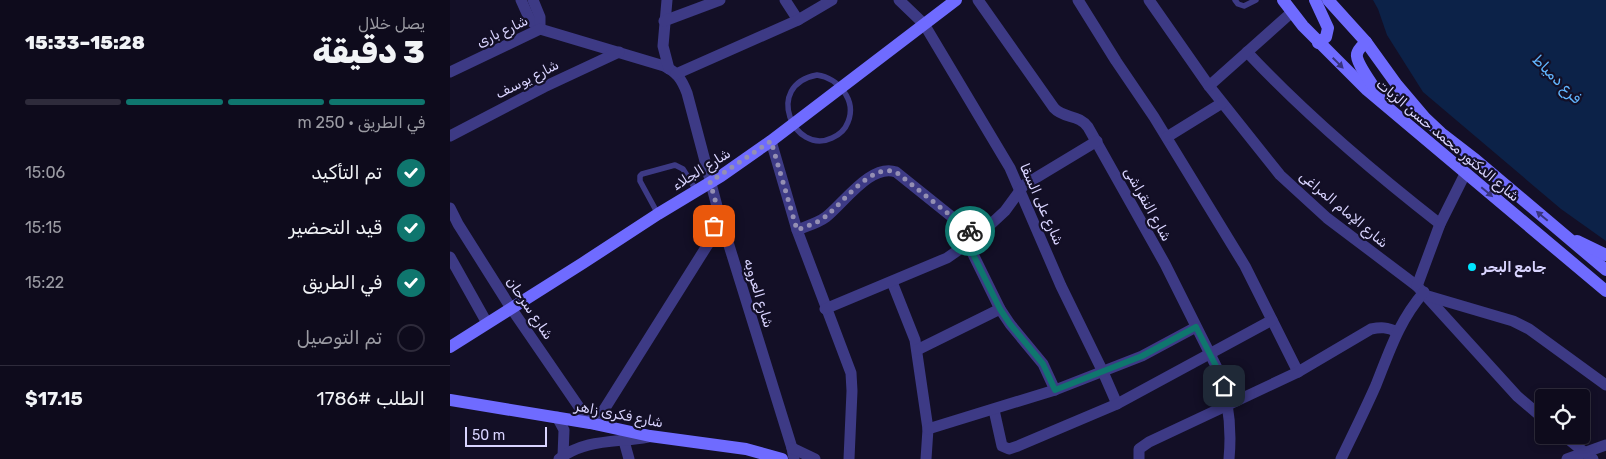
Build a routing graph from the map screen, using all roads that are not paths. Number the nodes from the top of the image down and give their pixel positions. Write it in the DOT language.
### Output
graph roads {
  1 [pos="521,0"];
  2 [pos="533,0"];
  3 [pos="667,0"];
  4 [pos="720,0"];
  5 [pos="785,0"];
  6 [pos="832,0"];
  7 [pos="899,0"];
  8 [pos="978,0"];
  9 [pos="1078,0"];
  10 [pos="1149,0"];
  11 [pos="1235,0"];
  12 [pos="1256,0"];
  13 [pos="1283,0"];
  14 [pos="1315,0"];
  15 [pos="1328,0"];
  16 [pos="953,1"];
  17 [pos="1292,12"];
  18 [pos="798,20"];
  19 [pos="664,21"];
  20 [pos="924,24"];
  21 [pos="540,29"];
  22 [pos="1366,42"];
  23 [pos="1318,43"];
  24 [pos="619,52"];
  25 [pos="1247,52"];
  26 [pos="673,71"];
  27 [pos="450,72"];
  28 [pos="1209,86"];
  29 [pos="841,88"];
  30 [pos="1222,102"];
  31 [pos="1384,105"];
  32 [pos="793,124"];
  33 [pos="450,136"];
  34 [pos="1167,137"];
  35 [pos="771,141"];
  36 [pos="1097,141"];
  37 [pos="1465,174"];
  38 [pos="710,182"];
  39 [pos="696,190"];
  40 [pos="1020,190"];
  41 [pos="450,208"];
  42 [pos="718,210"];
  43 [pos="658,214"];
  44 [pos="1440,224"];
  45 [pos="454,226"];
  46 [pos="797,230"];
  47 [pos="1568,238"];
  48 [pos="973,241"];
  49 [pos="1606,255"];
  50 [pos="452,264"];
  51 [pos="1606,270"];
  52 [pos="892,282"];
  53 [pos="1423,291"];
  54 [pos="1606,291"];
  55 [pos="511,308"];
  56 [pos="826,309"];
  57 [pos="1000,309"];
  58 [pos="1272,320"];
  59 [pos="487,323"];
  60 [pos="1196,327"];
  61 [pos="1397,332"];
  62 [pos="450,347"];
  63 [pos="917,350"];
  64 [pos="1210,354"];
  65 [pos="1103,372"];
  66 [pos="1298,372"];
  67 [pos="1606,385"];
  68 [pos="1055,390"];
  69 [pos="450,400"];
  70 [pos="1117,404"];
  71 [pos="1228,404"];
  72 [pos="994,410"];
  73 [pos="1535,411"];
  74 [pos="557,417"];
  75 [pos="592,423"];
  76 [pos="928,429"];
  77 [pos="650,436"];
  78 [pos="624,441"];
  79 [pos="1574,444"];
  80 [pos="1606,445"];
  81 [pos="793,454"];
  82 [pos="1589,456"];
  83 [pos="561,457"];
  84 [pos="629,459"];
  85 [pos="782,459"];
  86 [pos="815,459"];
  87 [pos="849,459"];
  88 [pos="926,459"];
  89 [pos="1140,459"];
  90 [pos="1229,459"];
  91 [pos="1341,459"];
  92 [pos="1567,459"];
  1 -- 21 [label="street"];
  2 -- 21 [label="street"];
  3 -- 19 [label="street, شارع العروبه"];
  4 -- 19 [label="street"];
  5 -- 18 [label="street"];
  6 -- 18 [label="street"];
  7 -- 20 [label="street, شارع على السقا"];
  8 -- 36 [label="street, شارع النقراشى"];
  9 -- 34 [label="street"];
  10 -- 28 [label="street, شارع الإمام المراغى"];
  11 -- 12 [label="lane"];
  13 -- 17 [label="street, شارع الدكتور محمد حسن الزيات"];
  14 -- 23 [label="street"];
  15 -- 22 [label="street, شارع الدكتور محمد حسن الزيات"];
  16 -- 20 [label="street, شارع الجلاء"];
  17 -- 23 [label="street, شارع الدكتور محمد حسن الزيات"];
  17 -- 25 [label="street"];
  18 -- 26 [label="street"];
  19 -- 26 [label="street, شارع العروبه"];
  20 -- 29 [label="street, شارع الجلاء"];
  20 -- 40 [label="street, شارع على السقا"];
  21 -- 24 [label="street"];
  21 -- 27 [label="street, شارع بارى"];
  22 -- 31 [label="street"];
  47 -- 22 [label="street, شارع الدكتور محمد حسن الزيات, one-way"];
  23 -- 31 [label="street, شارع الدكتور محمد حسن الزيات, one-way"];
  24 -- 26 [label="street"];
  24 -- 33 [label="street, شارع يوسف"];
  25 -- 28 [label="street"];
  25 -- 44 [label="street"];
  26 -- 38 [label="street, شارع العروبه"];
  28 -- 30 [label="street, شارع الإمام المراغى"];
  29 -- 32 [label="street, شارع الجلاء"];
  29 -- 32 [label="lane"];
  29 -- 32 [label="lane"];
  30 -- 34 [label="street"];
  30 -- 53 [label="street, شارع الإمام المراغى"];
  31 -- 37 [label="street, شارع الدكتور محمد حسن الزيات"];
  32 -- 35 [label="street, شارع الجلاء"];
  34 -- 58 [label="street"];
  35 -- 38 [label="street, شارع الجلاء"];
  35 -- 46 [label="street"];
  36 -- 40 [label="street"];
  36 -- 60 [label="street, شارع النقراشى"];
  37 -- 44 [label="street"];
  37 -- 54 [label="street, شارع الدكتور محمد حسن الزيات, one-way"];
  38 -- 39 [label="street, شارع الجلاء"];
  38 -- 42 [label="street, شارع العروبه"];
  39 -- 43 [label="street, شارع الجلاء"];
  39 -- 43 [label="lane"];
  40 -- 48 [label="street"];
  40 -- 65 [label="street, شارع على السقا"];
  41 -- 45 [label="street, شارع سرحان"];
  42 -- 75 [label="street"];
  42 -- 81 [label="street, شارع العروبه"];
  43 -- 55 [label="street, شارع الجلاء"];
  44 -- 53 [label="street"];
  45 -- 55 [label="street, شارع سرحان"];
  46 -- 48 [label="street"];
  46 -- 56 [label="street"];
  47 -- 49 [label="street"];
  47 -- 51 [label="street, شارع الدكتور محمد حسن الزيات"];
  48 -- 52 [label="street"];
  48 -- 57 [label="street"];
  50 -- 59 [label="street"];
  52 -- 56 [label="street"];
  52 -- 63 [label="street"];
  53 -- 61 [label="street"];
  53 -- 67 [label="street"];
  53 -- 73 [label="street, شارع الإمام المراغى"];
  55 -- 59 [label="street, شارع الجلاء"];
  55 -- 75 [label="street, شارع سرحان"];
  56 -- 87 [label="street"];
  57 -- 63 [label="street"];
  57 -- 68 [label="street"];
  58 -- 64 [label="street"];
  58 -- 66 [label="street"];
  59 -- 62 [label="street, شارع الجلاء"];
  60 -- 64 [label="street, شارع النقراشى"];
  60 -- 65 [label="street"];
  61 -- 66 [label="street"];
  61 -- 91 [label="street"];
  63 -- 76 [label="street"];
  64 -- 70 [label="street"];
  64 -- 71 [label="street, شارع النقراشى"];
  65 -- 68 [label="street"];
  65 -- 70 [label="street, شارع على السقا"];
  66 -- 71 [label="street"];
  68 -- 72 [label="street"];
  69 -- 74 [label="street, شارع فكرى زاهر"];
  70 -- 72 [label="street"];
  71 -- 89 [label="street"];
  71 -- 90 [label="street, شارع النقراشى"];
  72 -- 76 [label="street"];
  74 -- 75 [label="street, شارع فكرى زاهر"];
  74 -- 83 [label="street"];
  75 -- 77 [label="street, شارع فكرى زاهر"];
  76 -- 88 [label="street"];
  77 -- 78 [label="street"];
  77 -- 85 [label="street, شارع فكرى زاهر"];
  78 -- 83 [label="street"];
  78 -- 84 [label="street"];
  79 -- 82 [label="street"];
  80 -- 82 [label="street"];
  81 -- 86 [label="street"];
  82 -- 92 [label="street"];
}
